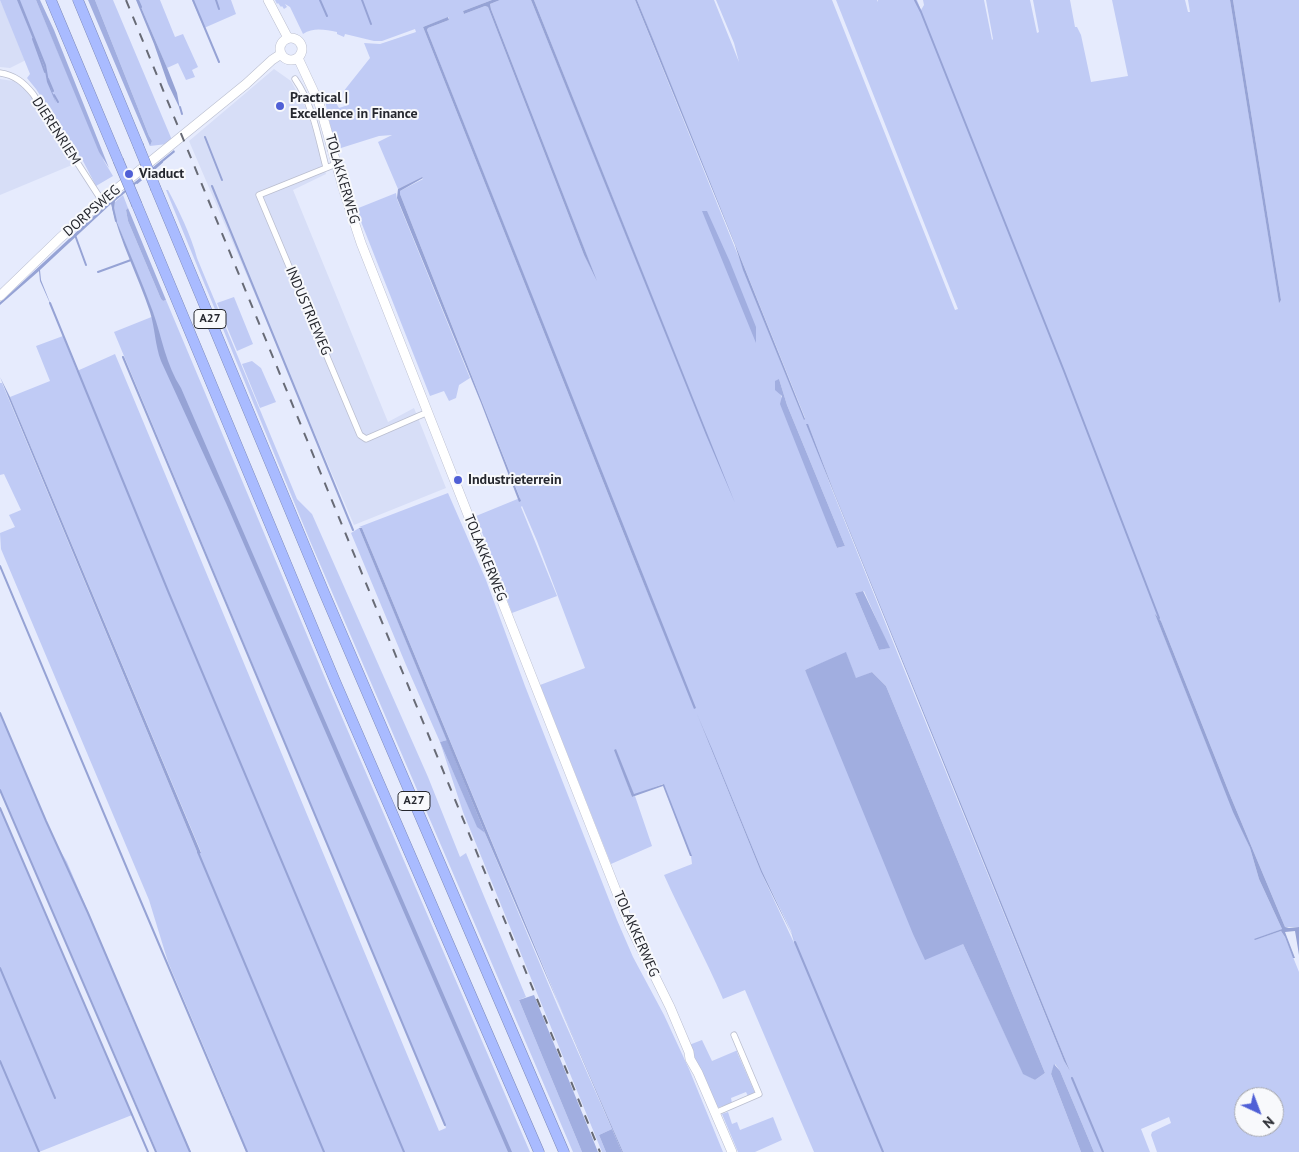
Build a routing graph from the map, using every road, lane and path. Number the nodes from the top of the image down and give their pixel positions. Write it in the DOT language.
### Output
graph roads {
  1 [pos="52,0"];
  2 [pos="78,0"];
  3 [pos="268,0"];
  4 [pos="288,38"];
  5 [pos="281,54"];
  6 [pos="298,58"];
  7 [pos="0,73"];
  8 [pos="295,79"];
  9 [pos="336,164"];
  10 [pos="326,167"];
  11 [pos="102,201"];
  12 [pos="0,296"];
  13 [pos="428,412"];
  14 [pos="734,1035"];
  15 [pos="715,1113"];
  16 [pos="539,1152"];
  17 [pos="564,1152"];
  18 [pos="732,1152"];
  1 -- 16 [label="highway, A27, bridge"];
  2 -- 17 [label="highway, A27, bridge"];
  3 -- 4 [label="main road"];
  4 -- 5 [label="main road"];
  4 -- 6 [label="main road"];
  5 -- 6 [label="main road"];
  5 -- 11 [label="main road, DORPSWEG"];
  6 -- 9 [label="main road, TOLAKKERWEG"];
  7 -- 11 [label="street, DIERENRIEM"];
  8 -- 10 [label="street"];
  9 -- 10 [label="street, INDUSTRIEWEG"];
  9 -- 13 [label="main road, TOLAKKERWEG"];
  10 -- 13 [label="street, INDUSTRIEWEG"];
  11 -- 12 [label="main road, DORPSWEG"];
  13 -- 15 [label="main road, TOLAKKERWEG"];
  14 -- 15 [label="street"];
  15 -- 18 [label="main road, TOLAKKERWEG"];
}
